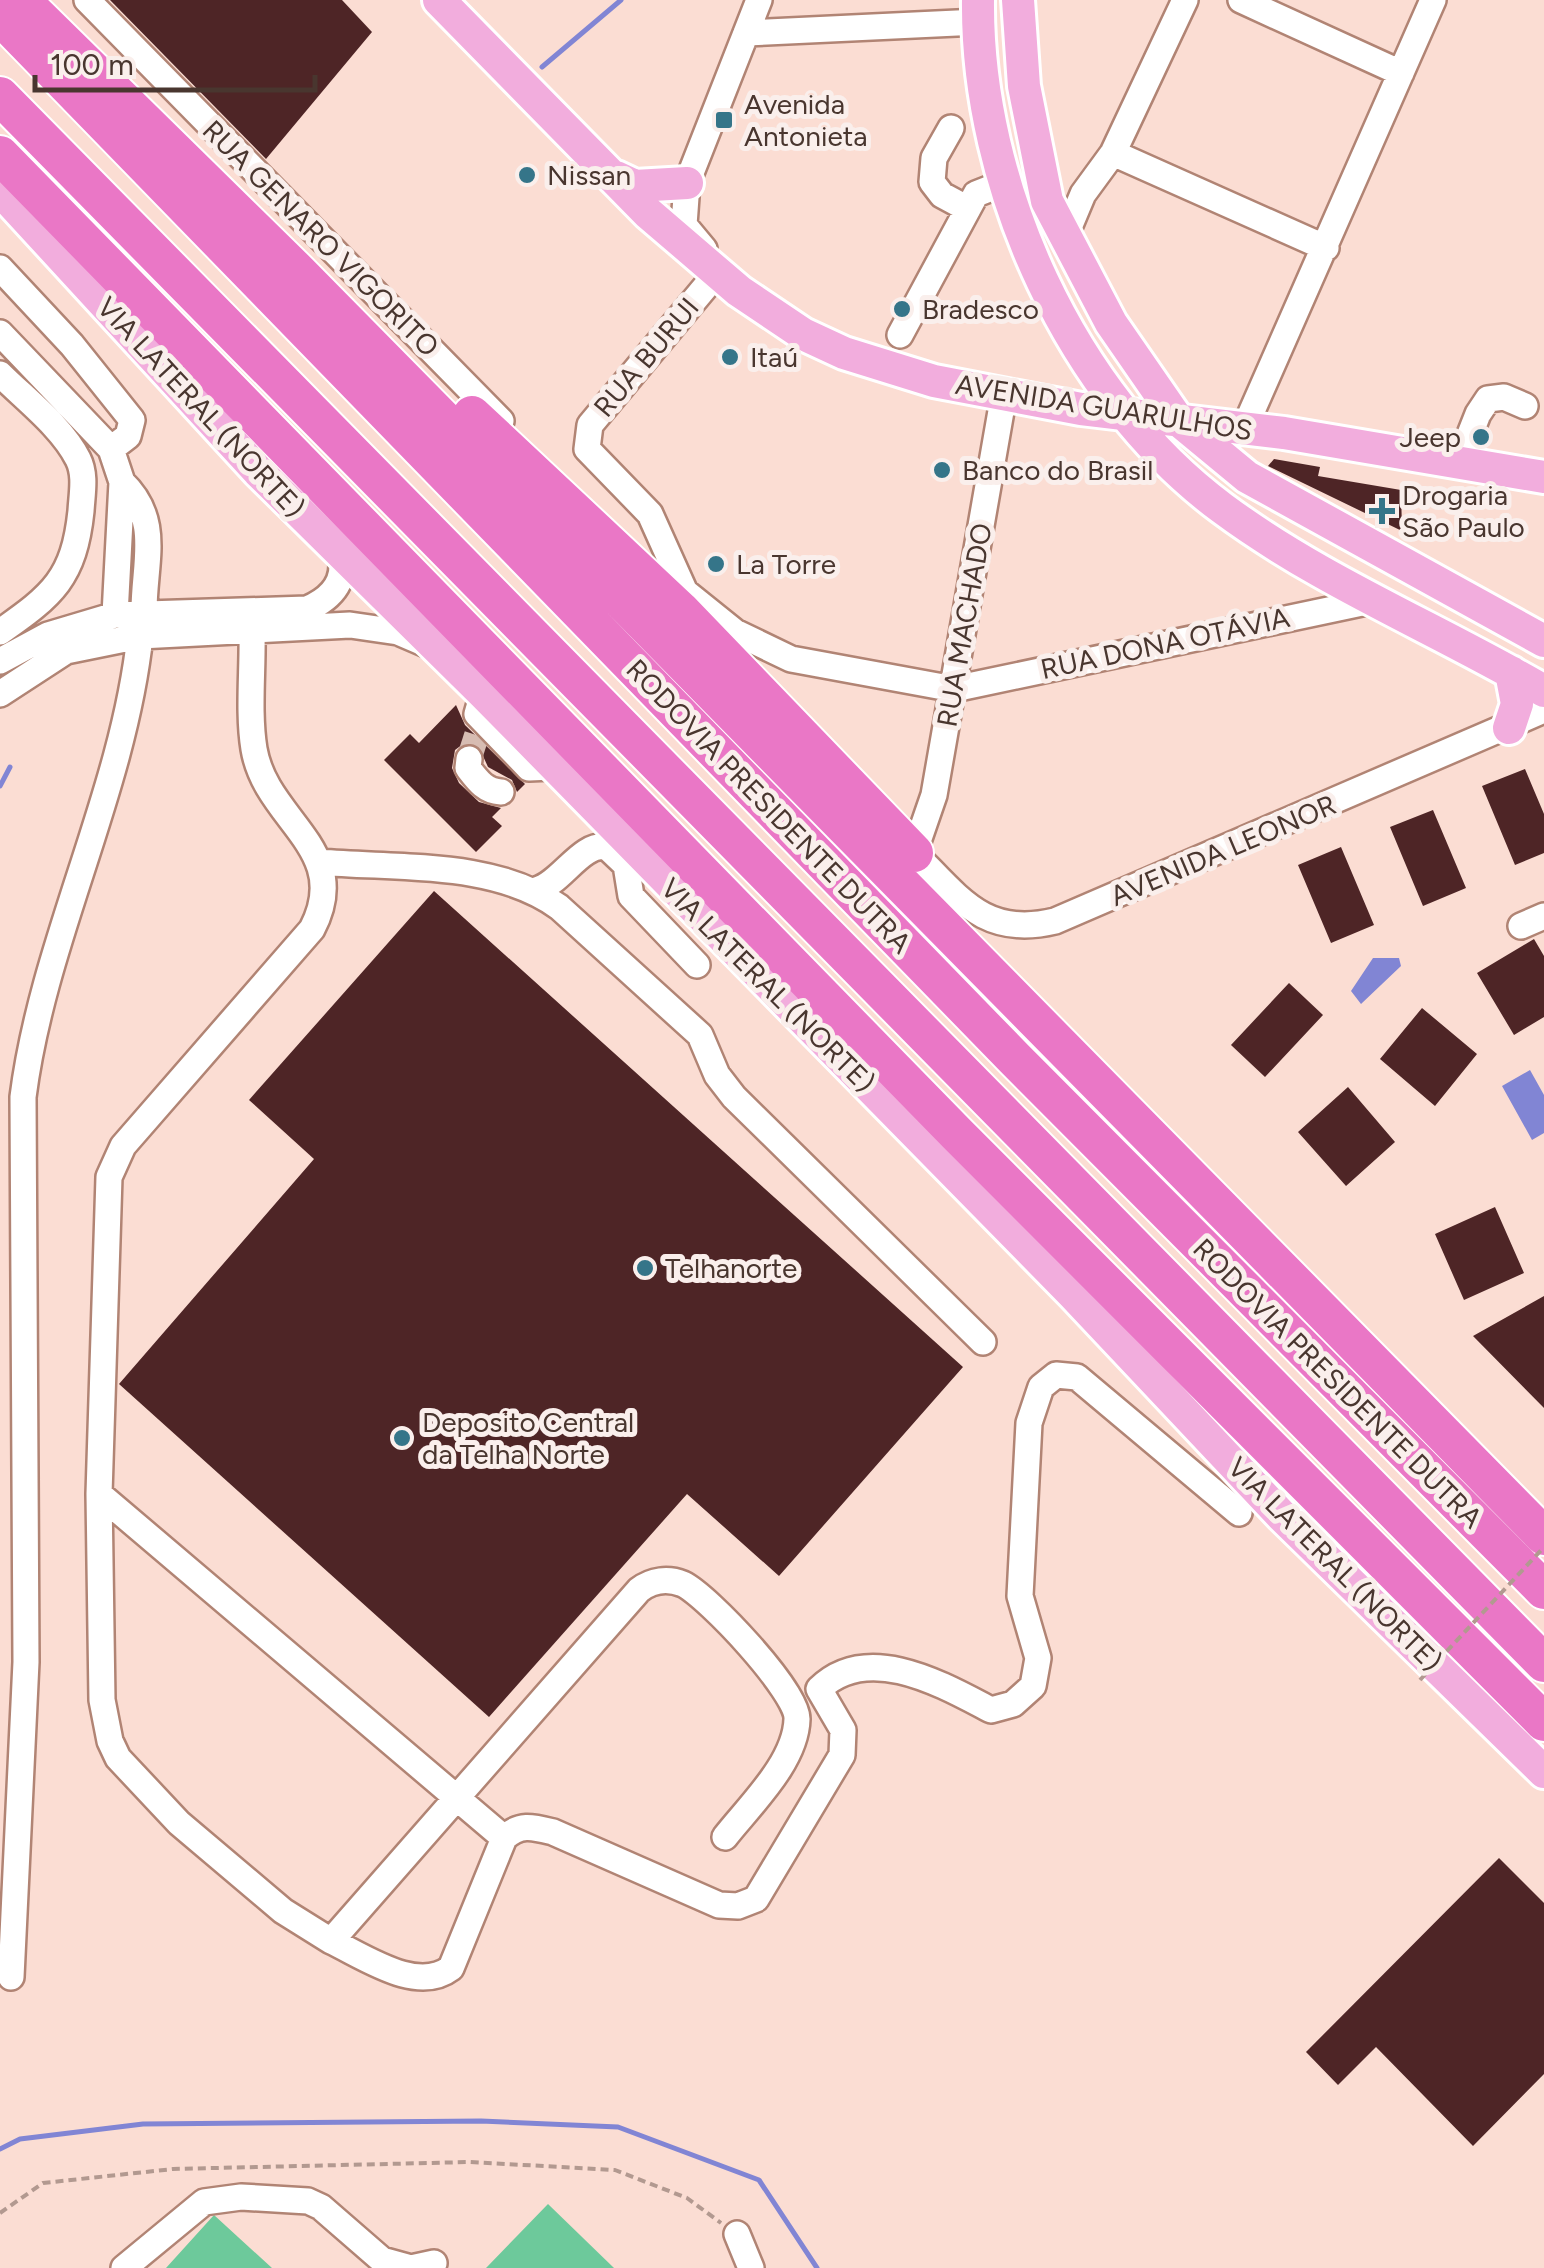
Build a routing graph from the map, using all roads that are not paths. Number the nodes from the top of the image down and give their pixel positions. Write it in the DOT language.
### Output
graph roads {
  1 [pos="21,0"];
  2 [pos="87,0"];
  3 [pos="759,0"];
  4 [pos="1018,0"];
  5 [pos="1185,0"];
  6 [pos="1241,0"];
  7 [pos="1433,0"];
  8 [pos="450,3"];
  9 [pos="978,11"];
  10 [pos="0,16"];
  11 [pos="746,33"];
  12 [pos="1401,73"];
  13 [pos="3,99"];
  14 [pos="951,128"];
  15 [pos="1113,153"];
  16 [pos="0,155"];
  17 [pos="608,173"];
  18 [pos="688,184"];
  19 [pos="1004,184"];
  20 [pos="0,190"];
  21 [pos="1083,194"];
  22 [pos="1046,201"];
  23 [pos="968,210"];
  24 [pos="1064,237"];
  25 [pos="1326,248"];
  26 [pos="0,268"];
  27 [pos="298,273"];
  28 [pos="1040,274"];
  29 [pos="728,282"];
  30 [pos="1091,290"];
  31 [pos="0,332"];
  32 [pos="900,335"];
  33 [pos="1140,370"];
  34 [pos="0,374"];
  35 [pos="1004,394"];
  36 [pos="1525,406"];
  37 [pos="1112,408"];
  38 [pos="1178,420"];
  39 [pos="1244,428"];
  40 [pos="111,449"];
  41 [pos="1460,462"];
  42 [pos="1544,476"];
  43 [pos="122,482"];
  44 [pos="1296,503"];
  45 [pos="1287,549"];
  46 [pos="339,550"];
  47 [pos="685,592"];
  48 [pos="1376,600"];
  49 [pos="115,615"];
  50 [pos="142,626"];
  51 [pos="0,632"];
  52 [pos="252,632"];
  53 [pos="1544,641"];
  54 [pos="442,653"];
  55 [pos="0,661"];
  56 [pos="1511,672"];
  57 [pos="954,689"];
  58 [pos="1544,691"];
  59 [pos="0,694"];
  60 [pos="1544,710"];
  61 [pos="1509,728"];
  62 [pos="469,759"];
  63 [pos="611,782"];
  64 [pos="501,792"];
  65 [pos="914,853"];
  66 [pos="320,862"];
  67 [pos="536,890"];
  68 [pos="698,966"];
  69 [pos="983,1342"];
  70 [pos="1172,1401"];
  71 [pos="1358,1403"];
  72 [pos="1144,1432"];
  73 [pos="99,1494"];
  74 [pos="1239,1513"];
  75 [pos="1544,1536"];
  76 [pos="1544,1568"];
  77 [pos="1544,1590"];
  78 [pos="1544,1663"];
  79 [pos="784,1685"];
  80 [pos="819,1688"];
  81 [pos="1544,1722"];
  82 [pos="1544,1772"];
  83 [pos="453,1798"];
  84 [pos="725,1837"];
  85 [pos="504,1838"];
  86 [pos="330,1942"];
  87 [pos="11,1977"];
  88 [pos="737,2234"];
  89 [pos="434,2263"];
  90 [pos="124,2268"];
  91 [pos="751,2268"];
  1 -- 27 [label="highway, RODOVIA PRESIDENTE DUTRA"];
  2 -- 47 [label="street, RUA GENARO VIGORITO"];
  3 -- 11 [label="street"];
  4 -- 22 [label="main road"];
  5 -- 15 [label="street"];
  6 -- 12 [label="street"];
  7 -- 12 [label="street"];
  8 -- 17 [label="main road, AVENIDA GUARULHOS"];
  9 -- 11 [label="street"];
  9 -- 19 [label="main road"];
  10 -- 71 [label="highway, RODOVIA PRESIDENTE DUTRA"];
  11 -- 18 [label="street"];
  12 -- 25 [label="street"];
  13 -- 63 [label="highway"];
  13 -- 78 [label="highway, RODOVIA PRESIDENTE DUTRA"];
  14 -- 23 [label="street"];
  15 -- 21 [label="street"];
  15 -- 25 [label="street"];
  16 -- 63 [label="highway"];
  17 -- 18 [label="main road"];
  17 -- 29 [label="main road, AVENIDA GUARULHOS"];
  18 -- 29 [label="street"];
  19 -- 23 [label="street"];
  19 -- 28 [label="main road"];
  20 -- 46 [label="main road, VIA LATERAL (NORTE)"];
  21 -- 22 [label="street"];
  21 -- 24 [label="street"];
  22 -- 24 [label="main road"];
  23 -- 32 [label="street"];
  24 -- 30 [label="main road"];
  25 -- 39 [label="street"];
  26 -- 40 [label="street"];
  27 -- 65 [label="highway"];
  27 -- 75 [label="highway, RODOVIA PRESIDENTE DUTRA"];
  28 -- 30 [label="main road"];
  28 -- 37 [label="main road"];
  29 -- 35 [label="main road, AVENIDA GUARULHOS"];
  29 -- 47 [label="street, RUA BURUI"];
  30 -- 33 [label="main road"];
  31 -- 40 [label="street"];
  33 -- 37 [label="main road"];
  33 -- 38 [label="main road"];
  34 -- 51 [label="street"];
  35 -- 37 [label="main road, AVENIDA GUARULHOS"];
  35 -- 57 [label="street, RUA MACHADO"];
  36 -- 41 [label="street"];
  37 -- 38 [label="main road, AVENIDA GUARULHOS"];
  37 -- 45 [label="main road"];
  38 -- 39 [label="main road, AVENIDA GUARULHOS"];
  38 -- 44 [label="main road"];
  39 -- 41 [label="main road, AVENIDA GUARULHOS"];
  40 -- 43 [label="street"];
  41 -- 42 [label="main road, AVENIDA GUARULHOS"];
  43 -- 49 [label="street"];
  43 -- 50 [label="street"];
  44 -- 45 [label="main road"];
  44 -- 53 [label="main road"];
  45 -- 48 [label="main road"];
  46 -- 50 [label="street"];
  46 -- 54 [label="main road, VIA LATERAL (NORTE)"];
  47 -- 57 [label="street, RUA GENARO VIGORITO"];
  48 -- 56 [label="main road"];
  48 -- 57 [label="street, RUA DONA OTÁVIA"];
  49 -- 50 [label="street"];
  49 -- 55 [label="street"];
  50 -- 52 [label="street"];
  50 -- 59 [label="street"];
  50 -- 87 [label="street"];
  52 -- 54 [label="street"];
  52 -- 66 [label="street"];
  54 -- 70 [label="main road, VIA LATERAL (NORTE)"];
  56 -- 58 [label="main road"];
  56 -- 61 [label="main road"];
  57 -- 65 [label="street, RUA MACHADO"];
  60 -- 61 [label="street, AVENIDA LEONOR"];
  61 -- 65 [label="street, AVENIDA LEONOR"];
  62 -- 64 [label="street"];
  63 -- 81 [label="highway"];
  66 -- 67 [label="street"];
  66 -- 73 [label="street"];
  67 -- 68 [label="street"];
  67 -- 69 [label="street"];
  70 -- 72 [label="street"];
  70 -- 82 [label="main road, VIA LATERAL (NORTE)"];
  71 -- 76 [label="highway"];
  71 -- 77 [label="highway, RODOVIA PRESIDENTE DUTRA"];
  72 -- 74 [label="street"];
  72 -- 80 [label="street"];
  73 -- 83 [label="street"];
  73 -- 86 [label="street"];
  79 -- 80 [label="street"];
  79 -- 83 [label="street"];
  79 -- 84 [label="street"];
  80 -- 85 [label="street"];
  83 -- 85 [label="street"];
  83 -- 86 [label="street"];
  85 -- 86 [label="street"];
  88 -- 91 [label="street"];
  89 -- 90 [label="street"];
}
